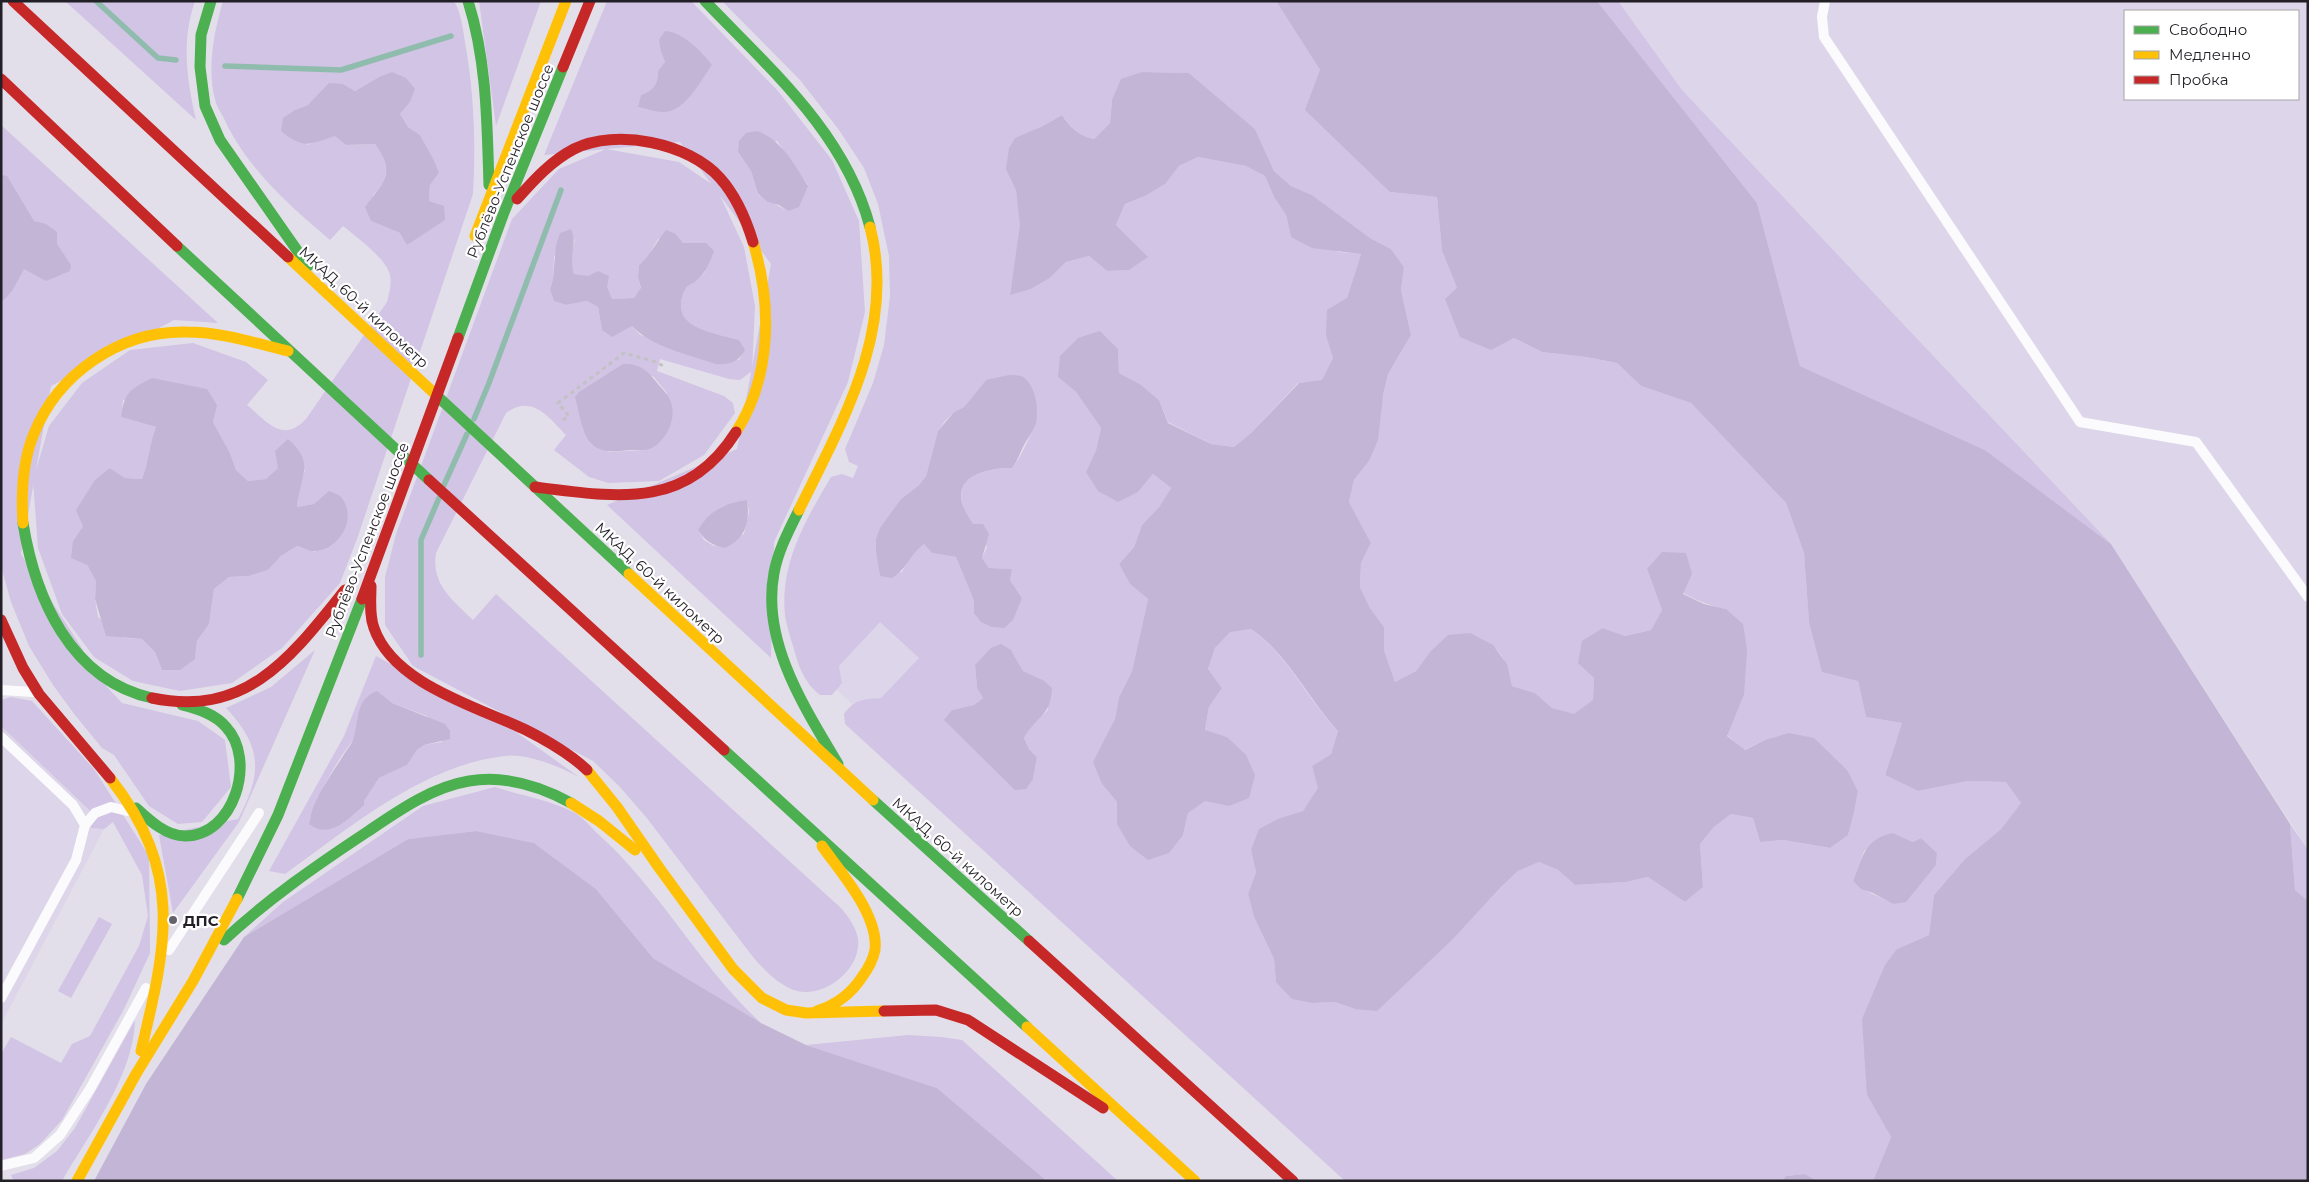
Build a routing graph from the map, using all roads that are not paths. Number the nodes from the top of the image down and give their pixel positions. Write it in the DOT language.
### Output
graph roads {
  1 [pos="13,1"];
  2 [pos="211,1"];
  3 [pos="468,1"];
  4 [pos="566,1"];
  5 [pos="590,1"];
  6 [pos="705,1"];
  7 [pos="1825,1"];
  8 [pos="1,79"];
  9 [pos="489,198"];
  10 [pos="503,215"];
  11 [pos="473,243"];
  12 [pos="328,294"];
  13 [pos="290,353"];
  14 [pos="426,371"];
  15 [pos="416,398"];
  16 [pos="402,435"];
  17 [pos="392,462"];
  18 [pos="532,484"];
  19 [pos="372,572"];
  20 [pos="2308,597"];
  21 [pos="1,620"];
  22 [pos="331,628"];
  23 [pos="1,690"];
  24 [pos="38,692"];
  25 [pos="175,703"];
  26 [pos="1,736"];
  27 [pos="842,772"];
  28 [pos="118,789"];
  29 [pos="261,808"];
  30 [pos="132,812"];
  31 [pos="84,825"];
  32 [pos="813,832"];
  33 [pos="664,875"];
  34 [pos="217,898"];
  35 [pos="160,963"];
  36 [pos="193,981"];
  37 [pos="3,992"];
  38 [pos="171,993"];
  39 [pos="809,1014"];
  40 [pos="136,1074"];
  41 [pos="1147,1138"];
  42 [pos="1,1166"];
  43 [pos="77,1181"];
  44 [pos="1195,1181"];
  45 [pos="1293,1181"];
  1 -- 12 [label="main road, МКАД, 60-й километр"];
  2 -- 12 [label="main road"];
  3 -- 9 [label="main road"];
  4 -- 9 [label="main road, Рублёво-Успенское шоссе"];
  5 -- 10 [label="main road, Рублёво-Успенское шоссе"];
  6 -- 27 [label="main road"];
  7 -- 20 [label="lane"];
  8 -- 13 [label="main road"];
  9 -- 11 [label="main road, Рублёво-Успенское шоссе"];
  10 -- 18 [label="main road"];
  10 -- 19 [label="main road, Рублёво-Успенское шоссе"];
  12 -- 18 [label="main road, МКАД, 60-й километр"];
  13 -- 25 [label="main road"];
  13 -- 32 [label="main road"];
  14 -- 15 [label="main road"];
  16 -- 17 [label="main road, Рублёво-Успенское шоссе"];
  18 -- 27 [label="main road, МКАД, 60-й километр"];
  19 -- 33 [label="main road"];
  19 -- 36 [label="main road, Рублёво-Успенское шоссе"];
  21 -- 24 [label="main road"];
  22 -- 25 [label="main road, Рублёво-Успенское шоссе"];
  23 -- 24 [label="lane"];
  24 -- 28 [label="main road"];
  25 -- 28 [label="main road"];
  26 -- 31 [label="lane"];
  27 -- 45 [label="main road, МКАД, 60-й километр"];
  28 -- 30 [label="main road"];
  29 -- 34 [label="main road"];
  29 -- 35 [label="lane"];
  30 -- 31 [label="lane"];
  30 -- 35 [label="main road"];
  31 -- 37 [label="lane"];
  32 -- 39 [label="main road"];
  32 -- 41 [label="main road"];
  33 -- 36 [label="main road"];
  33 -- 39 [label="main road"];
  35 -- 40 [label="main road"];
  35 -- 42 [label="lane"];
  36 -- 40 [label="main road, Рублёво-Успенское шоссе"];
  38 -- 40 [label="main road, Рублёво-Успенское шоссе"];
  39 -- 41 [label="main road"];
  40 -- 43 [label="main road, Рублёво-Успенское шоссе"];
  41 -- 44 [label="main road"];
}
